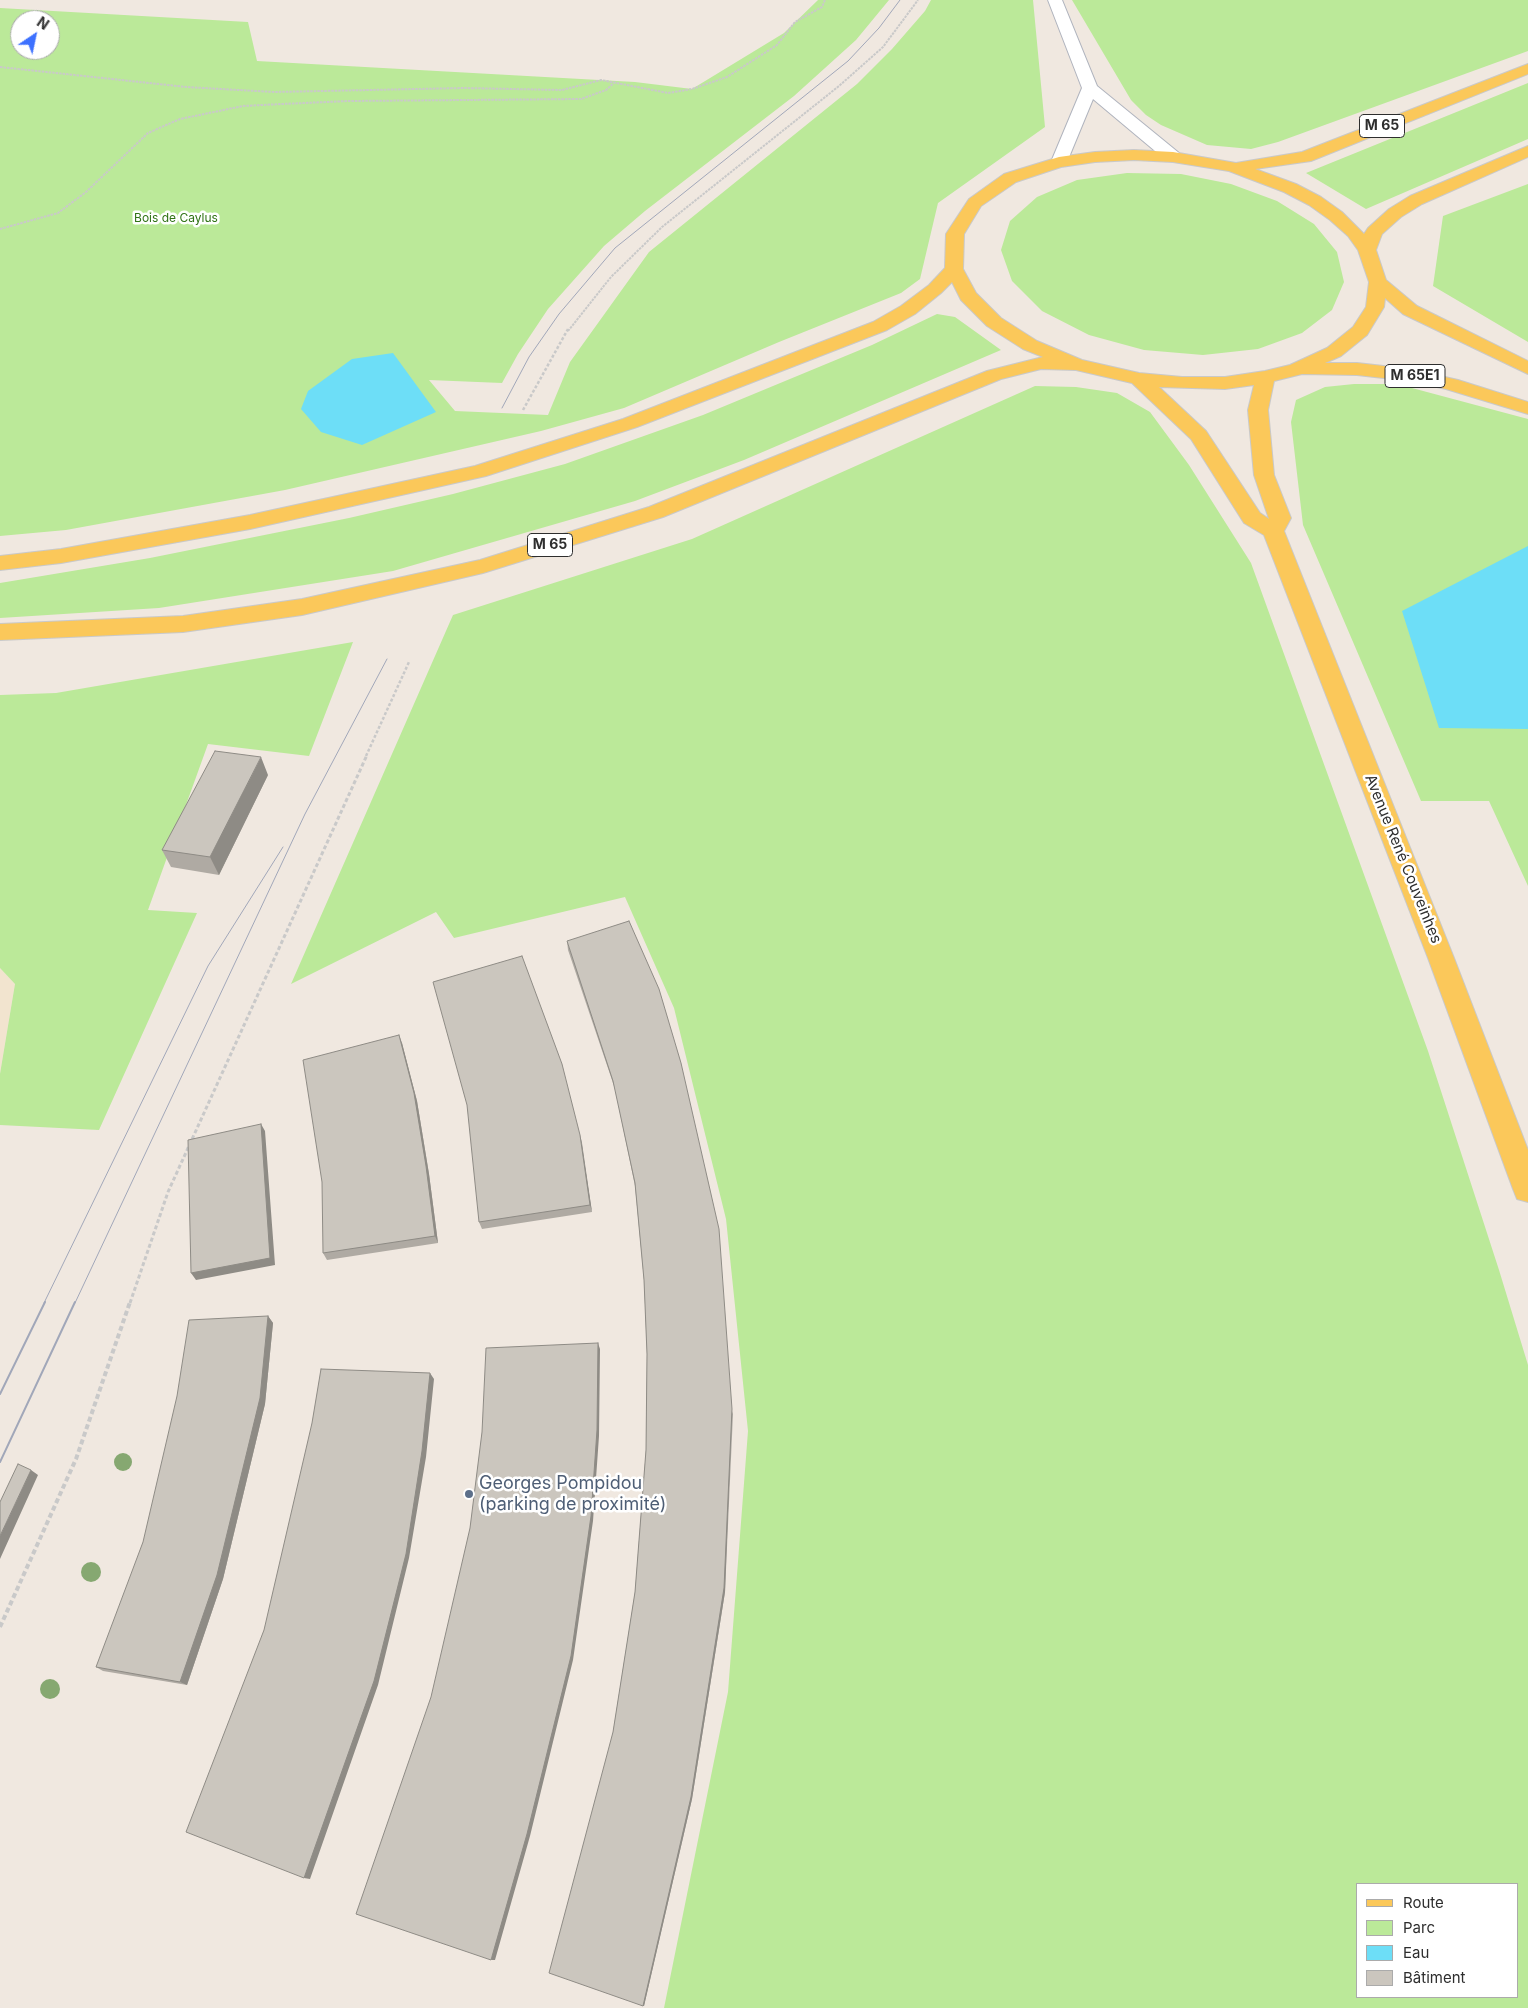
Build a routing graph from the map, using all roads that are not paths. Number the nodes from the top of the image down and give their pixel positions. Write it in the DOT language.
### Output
graph roads {
  1 [pos="1054,0"];
  2 [pos="1528,69"];
  3 [pos="1090,88"];
  4 [pos="1528,151"];
  5 [pos="1173,157"];
  6 [pos="1059,162"];
  7 [pos="1233,167"];
  8 [pos="1367,250"];
  9 [pos="954,268"];
  10 [pos="1378,282"];
  11 [pos="1076,364"];
  12 [pos="1528,368"];
  13 [pos="1297,369"];
  14 [pos="1265,377"];
  15 [pos="1139,379"];
  16 [pos="1528,408"];
  17 [pos="1273,531"];
  18 [pos="0,563"];
  19 [pos="0,632"];
  20 [pos="1528,1189"];
  1 -- 3 [label="street"];
  2 -- 7 [label="main road, M 65"];
  3 -- 5 [label="street"];
  3 -- 6 [label="street"];
  4 -- 8 [label="main road"];
  5 -- 6 [label="main road"];
  5 -- 7 [label="main road"];
  6 -- 9 [label="main road"];
  7 -- 8 [label="main road"];
  8 -- 10 [label="main road"];
  9 -- 11 [label="main road"];
  9 -- 18 [label="main road"];
  10 -- 12 [label="main road"];
  10 -- 13 [label="main road"];
  11 -- 15 [label="main road"];
  11 -- 19 [label="main road, M 65"];
  13 -- 14 [label="main road"];
  13 -- 16 [label="main road, M 65E1"];
  14 -- 15 [label="main road"];
  14 -- 17 [label="main road"];
  15 -- 17 [label="main road"];
  17 -- 20 [label="main road, Avenue René Couveinhes"];
}
